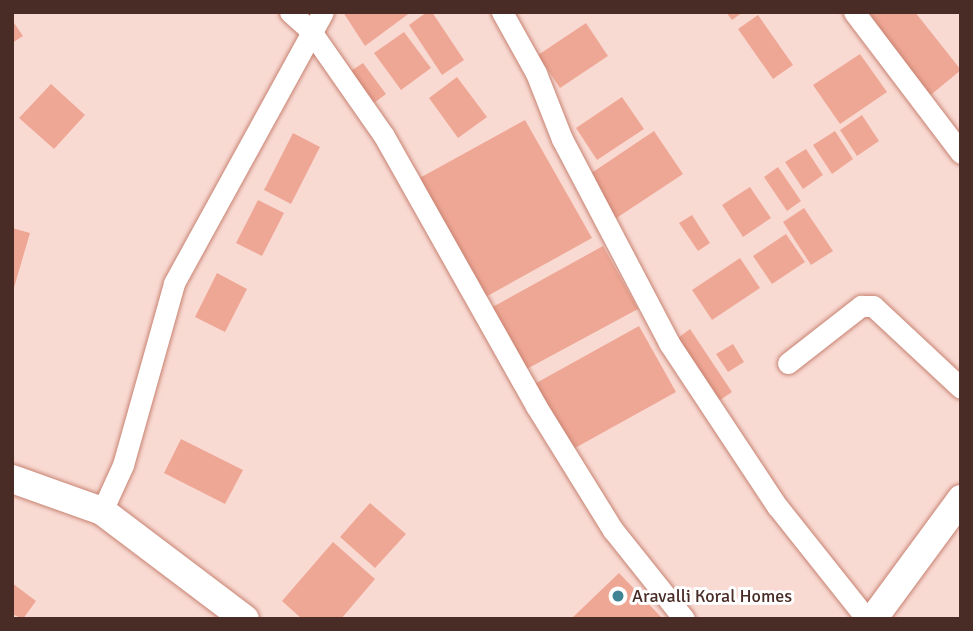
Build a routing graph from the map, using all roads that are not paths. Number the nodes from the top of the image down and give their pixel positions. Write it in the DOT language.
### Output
graph roads {
  1 [pos="290,12"];
  2 [pos="323,12"];
  3 [pos="502,12"];
  4 [pos="854,12"];
  5 [pos="310,30"];
  6 [pos="961,153"];
  7 [pos="788,363"];
  8 [pos="961,388"];
  9 [pos="12,479"];
  10 [pos="961,499"];
  11 [pos="102,511"];
  12 [pos="245,619"];
  13 [pos="684,619"];
  14 [pos="867,619"];
  15 [pos="873,619"];
  1 -- 5 [label="street"];
  2 -- 5 [label="street"];
  3 -- 14 [label="street"];
  4 -- 6 [label="street"];
  5 -- 11 [label="street"];
  5 -- 13 [label="street"];
  7 -- 8 [label="street"];
  9 -- 11 [label="street"];
  10 -- 15 [label="street"];
  11 -- 12 [label="street"];
}
